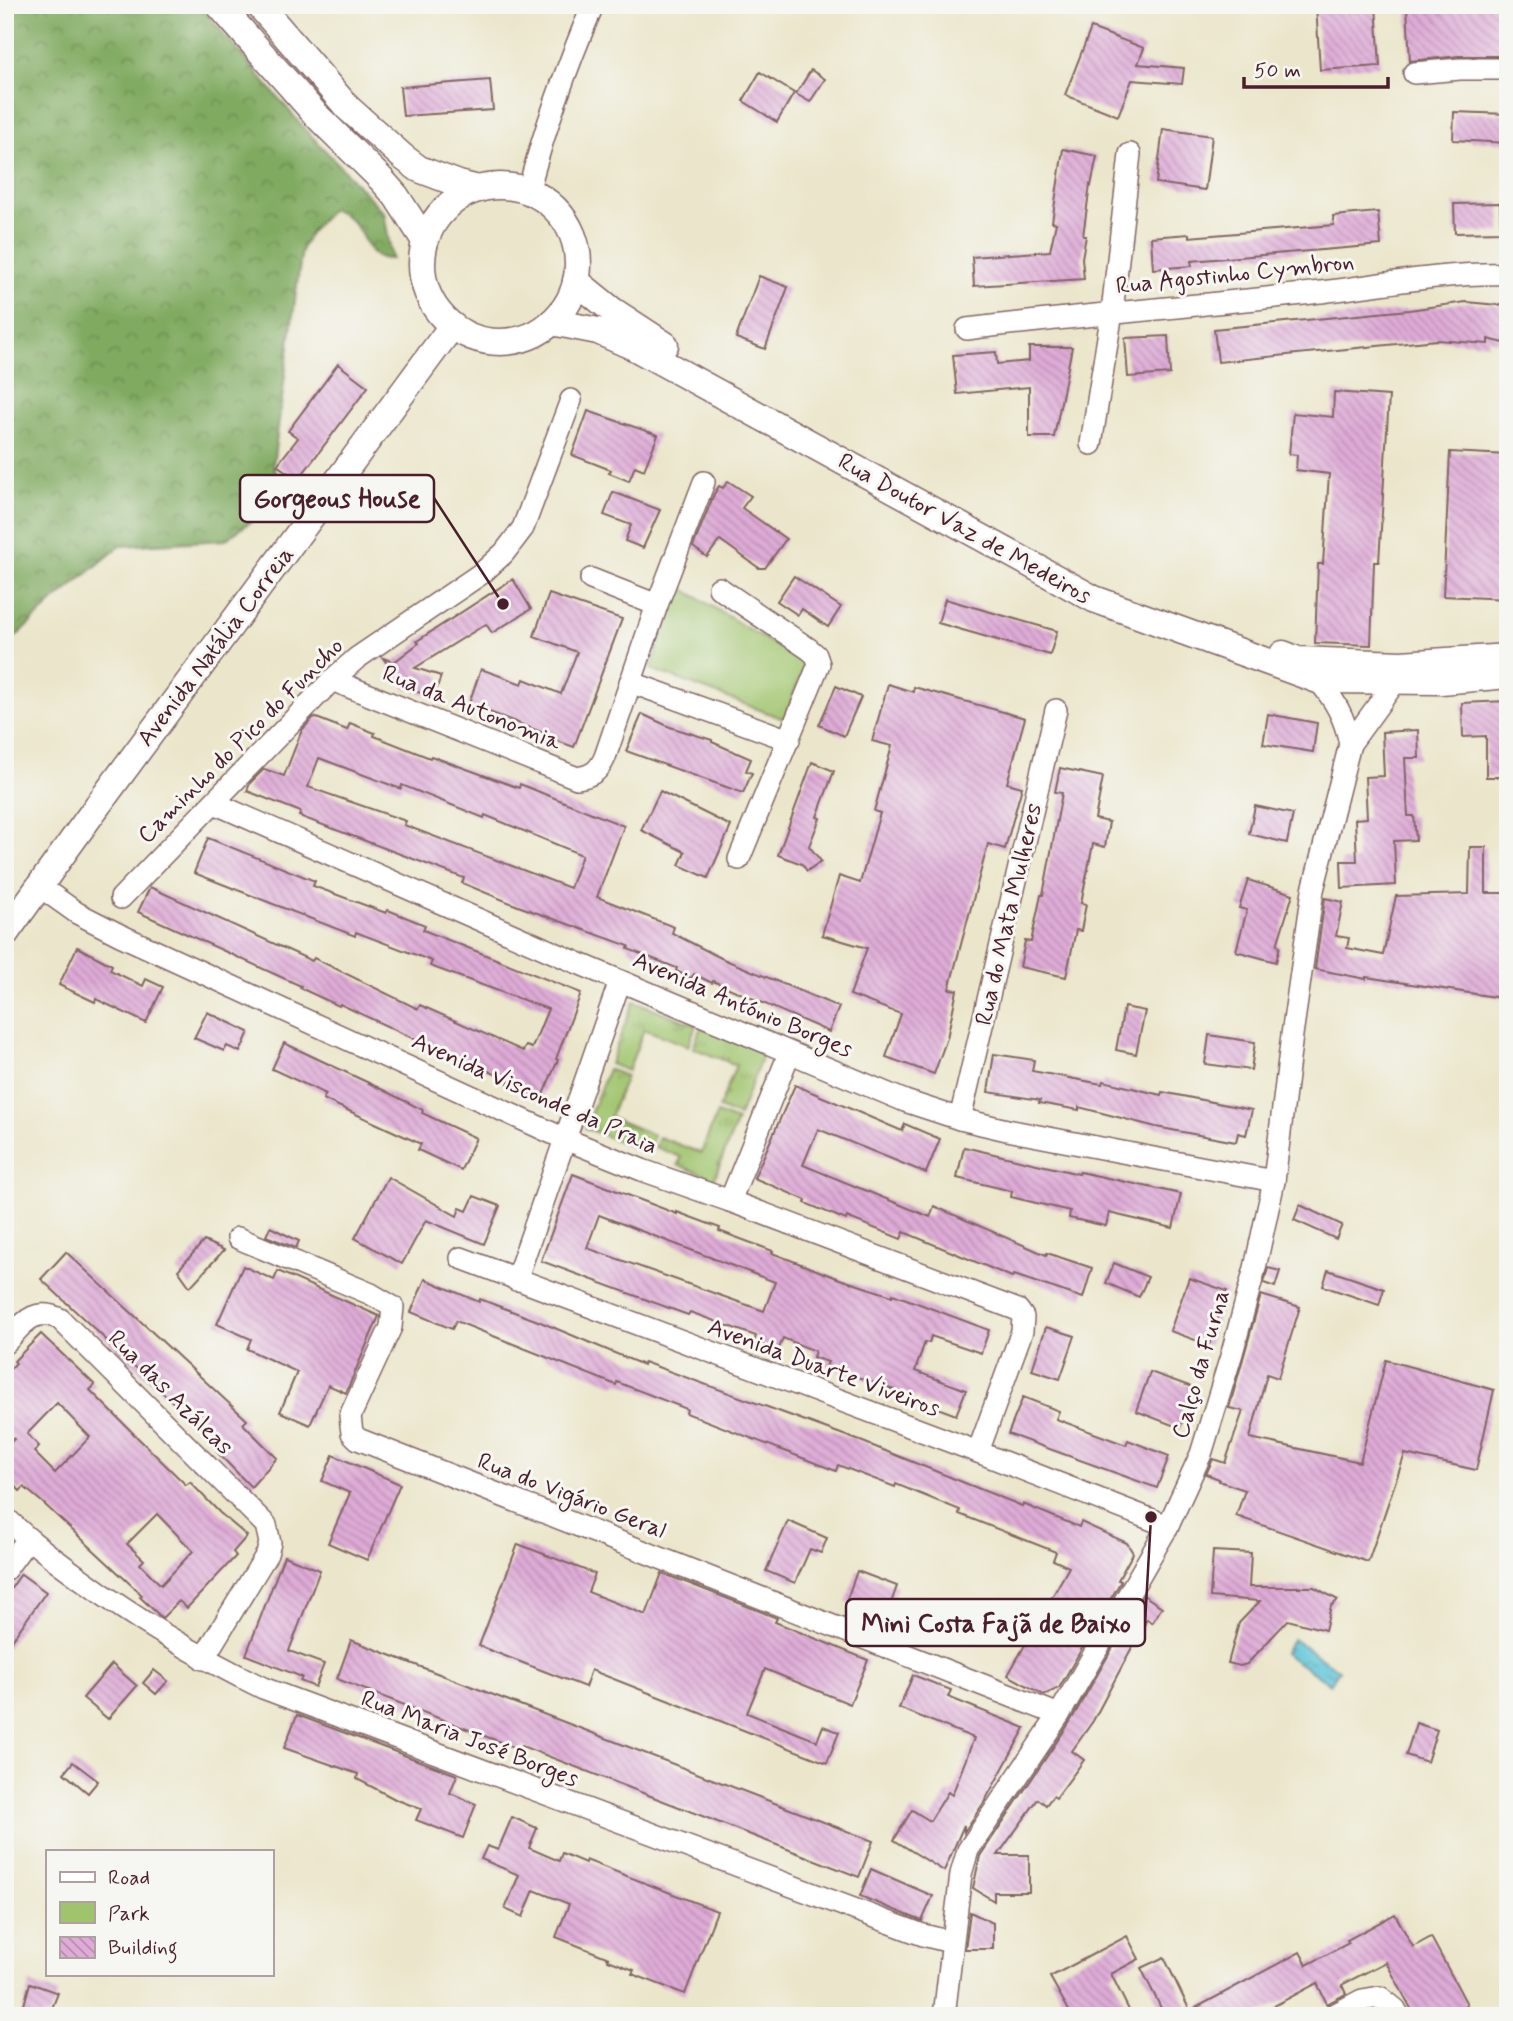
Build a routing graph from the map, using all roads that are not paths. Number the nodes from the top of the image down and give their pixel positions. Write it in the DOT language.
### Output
graph roads {
  1 [pos="219,5"];
  2 [pos="259,5"];
  3 [pos="593,5"];
  4 [pos="1508,69"];
  5 [pos="1414,73"];
  6 [pos="1130,154"];
  7 [pos="479,189"];
  8 [pos="528,192"];
  9 [pos="425,241"];
  10 [pos="1508,274"];
  11 [pos="576,281"];
  12 [pos="1112,312"];
  13 [pos="552,322"];
  14 [pos="452,326"];
  15 [pos="967,329"];
  16 [pos="571,400"];
  17 [pos="1091,444"];
  18 [pos="704,482"];
  19 [pos="591,579"];
  20 [pos="719,588"];
  21 [pos="657,606"];
  22 [pos="1508,657"];
  23 [pos="1398,673"];
  24 [pos="1508,675"];
  25 [pos="332,680"];
  26 [pos="1318,680"];
  27 [pos="630,682"];
  28 [pos="1056,710"];
  29 [pos="789,740"];
  30 [pos="1350,744"];
  31 [pos="214,803"];
  32 [pos="739,859"];
  33 [pos="39,886"];
  34 [pos="121,898"];
  35 [pos="5,934"];
  36 [pos="620,981"];
  37 [pos="789,1054"];
  38 [pos="960,1119"];
  39 [pos="565,1139"];
  40 [pos="1274,1181"];
  41 [pos="730,1201"];
  42 [pos="237,1238"];
  43 [pos="461,1258"];
  44 [pos="516,1280"];
  45 [pos="5,1343"];
  46 [pos="978,1452"];
  47 [pos="5,1517"];
  48 [pos="1168,1526"];
  49 [pos="27,1539"];
  50 [pos="5,1570"];
  51 [pos="203,1659"];
  52 [pos="1059,1715"];
  53 [pos="951,1942"];
  54 [pos="944,2016"];
  55 [pos="1332,2016"];
  56 [pos="1399,2016"];
  1 -- 9 [label="street"];
  2 -- 7 [label="street"];
  3 -- 8 [label="street"];
  4 -- 5 [label="street"];
  6 -- 12 [label="street"];
  7 -- 8 [label="street"];
  7 -- 9 [label="street"];
  8 -- 11 [label="street"];
  9 -- 14 [label="street"];
  10 -- 12 [label="street, Rua Agostinho Cymbron"];
  11 -- 13 [label="street"];
  11 -- 23 [label="street, Rua Doutor Vaz de Medeiros"];
  12 -- 15 [label="street, Rua Agostinho Cymbron"];
  12 -- 17 [label="street"];
  13 -- 14 [label="street"];
  13 -- 26 [label="street, Rua Doutor Vaz de Medeiros"];
  14 -- 33 [label="street, Avenida Natália Correia"];
  16 -- 25 [label="street, Caminho do Pico do Funcho"];
  18 -- 21 [label="street"];
  19 -- 21 [label="street"];
  20 -- 29 [label="street"];
  21 -- 27 [label="street"];
  22 -- 23 [label="street"];
  23 -- 24 [label="street"];
  23 -- 26 [label="street, Rua Doutor Vaz de Medeiros"];
  23 -- 30 [label="street, Calço da Furna"];
  25 -- 27 [label="street, Rua da Autonomia"];
  25 -- 31 [label="street, Caminho do Pico do Funcho"];
  26 -- 30 [label="street, Calço da Furna"];
  27 -- 29 [label="street"];
  28 -- 38 [label="street, Rua do Mata Mulheres"];
  29 -- 32 [label="street"];
  30 -- 40 [label="street, Calço da Furna"];
  31 -- 34 [label="street, Caminho do Pico do Funcho"];
  31 -- 36 [label="street, Avenida António Borges"];
  33 -- 35 [label="street, Avenida Natália Correia"];
  33 -- 39 [label="street, Avenida Visconde da Praia"];
  36 -- 37 [label="street, Avenida António Borges"];
  36 -- 39 [label="street"];
  37 -- 38 [label="street, Avenida António Borges"];
  37 -- 41 [label="street"];
  38 -- 40 [label="street, Avenida António Borges"];
  39 -- 41 [label="street, Avenida Visconde da Praia"];
  39 -- 44 [label="street"];
  40 -- 48 [label="street, Calço da Furna"];
  41 -- 46 [label="street, Avenida Visconde da Praia"];
  42 -- 52 [label="street, Rua do Vigário Geral"];
  43 -- 44 [label="street, Avenida Duarte Viveiros"];
  44 -- 46 [label="street, Avenida Duarte Viveiros"];
  45 -- 51 [label="street, Rua das Azáleas"];
  46 -- 48 [label="street, Avenida Duarte Viveiros"];
  47 -- 49 [label="street, Rua Maria José Borges"];
  48 -- 52 [label="street, Calço da Furna"];
  49 -- 50 [label="street"];
  49 -- 51 [label="street, Rua Maria José Borges"];
  51 -- 53 [label="street, Rua Maria José Borges"];
  52 -- 53 [label="street, Calço da Furna"];
  53 -- 54 [label="street, Calço da Furna"];
  55 -- 56 [label="street"];
}
